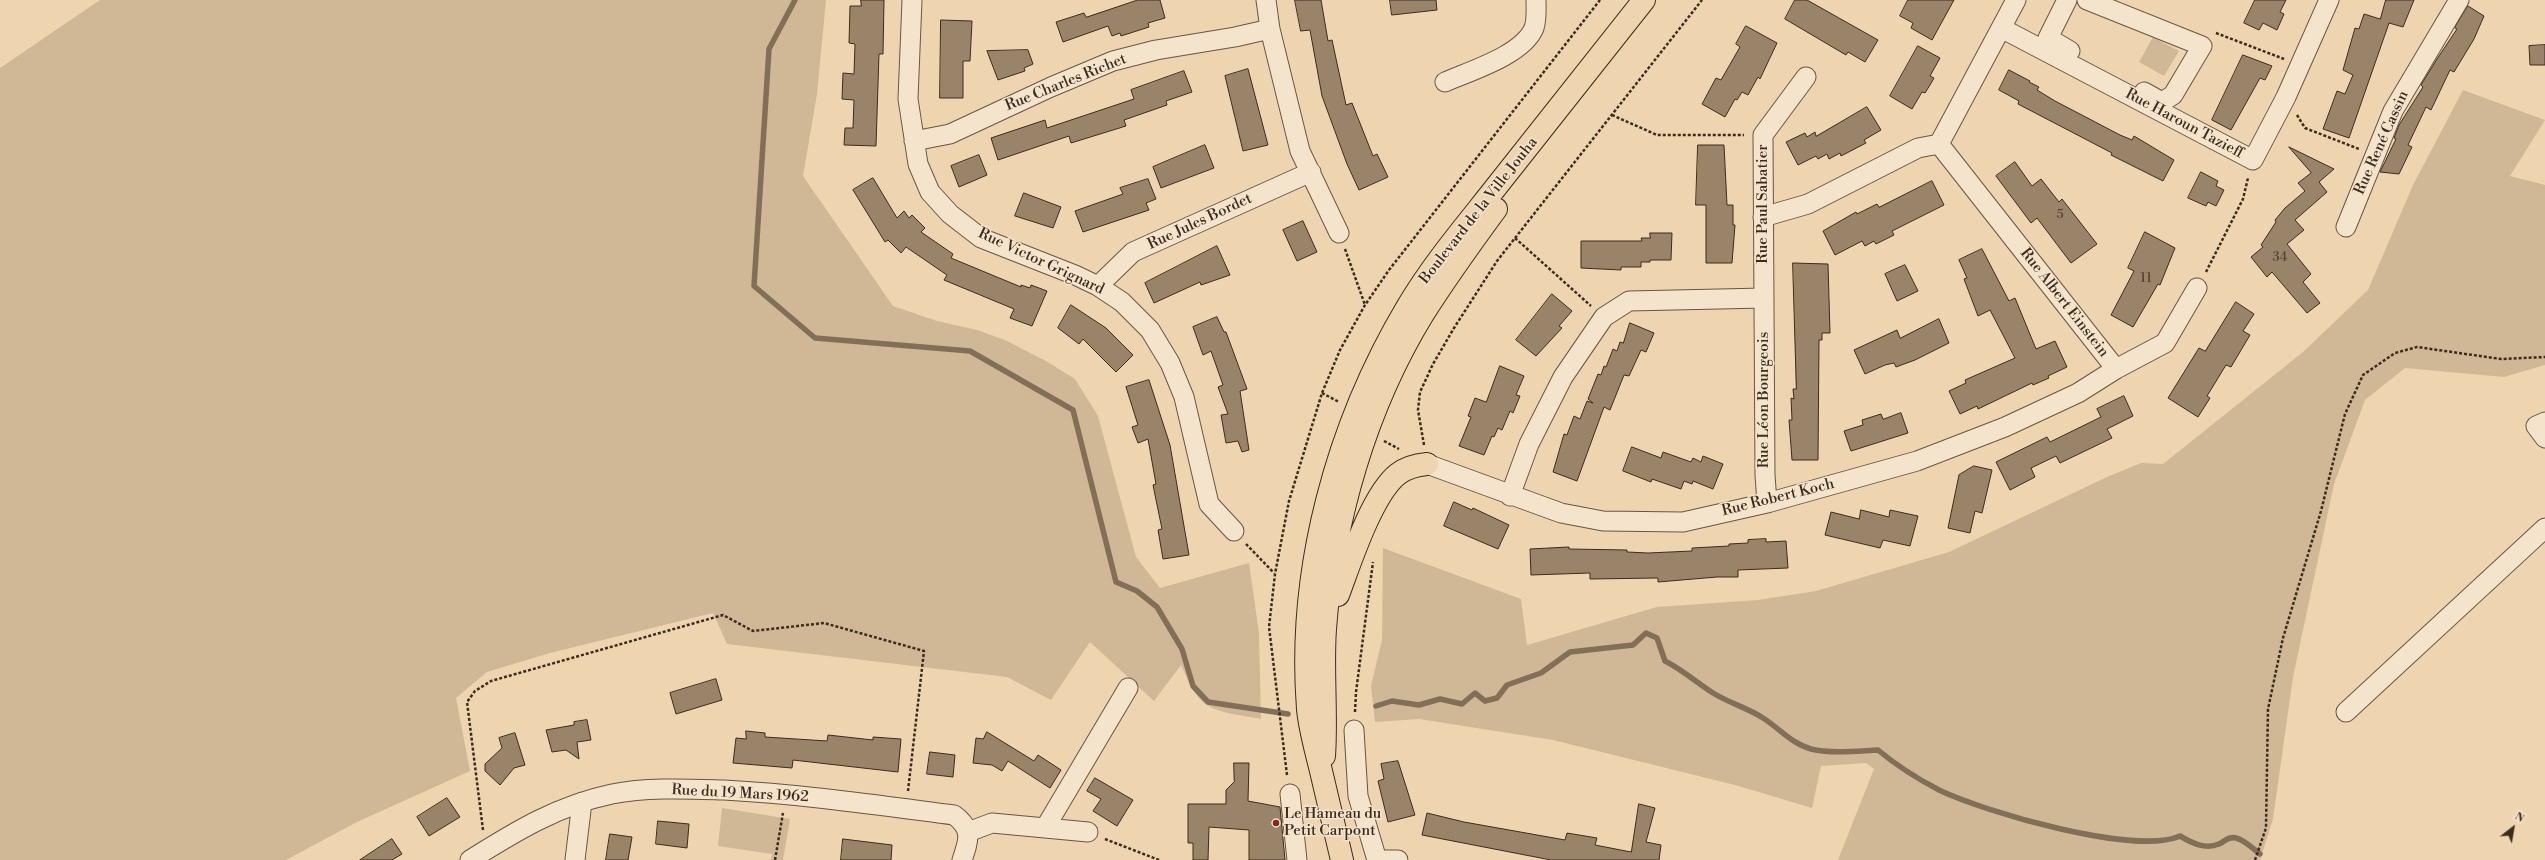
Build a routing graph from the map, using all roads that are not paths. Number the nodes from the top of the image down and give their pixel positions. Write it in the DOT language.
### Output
graph roads {
  1 [pos="912,0"];
  2 [pos="1266,0"];
  3 [pos="1536,0"];
  4 [pos="1644,0"];
  5 [pos="1656,0"];
  6 [pos="2016,0"];
  7 [pos="2067,0"];
  8 [pos="2087,0"];
  9 [pos="2329,0"];
  10 [pos="2459,0"];
  11 [pos="2001,28"];
  12 [pos="1270,29"];
  13 [pos="1806,77"];
  14 [pos="1445,82"];
  15 [pos="914,141"];
  16 [pos="1939,144"];
  17 [pos="1311,172"];
  18 [pos="1763,217"];
  19 [pos="2346,227"];
  20 [pos="1339,233"];
  21 [pos="1098,286"];
  22 [pos="2197,288"];
  23 [pos="1764,298"];
  24 [pos="2116,369"];
  25 [pos="2545,422"];
  26 [pos="2545,438"];
  27 [pos="1427,464"];
  28 [pos="1510,496"];
  29 [pos="1767,503"];
  30 [pos="2545,528"];
  31 [pos="1234,531"];
  32 [pos="1325,630"];
  33 [pos="1128,688"];
  34 [pos="2346,712"];
  35 [pos="1318,721"];
  36 [pos="1354,730"];
  37 [pos="1290,794"];
  38 [pos="582,802"];
  39 [pos="1045,828"];
  40 [pos="968,832"];
  41 [pos="1088,832"];
  42 [pos="478,855"];
  43 [pos="575,860"];
  44 [pos="962,860"];
  45 [pos="1296,860"];
  46 [pos="1342,860"];
  47 [pos="1377,860"];
  48 [pos="1398,860"];
  1 -- 15 [label="street, Rue Victor Grignard"];
  2 -- 12 [label="street"];
  3 -- 14 [label="street"];
  4 -- 35 [label="main road, Boulevard de la Ville Jouha"];
  5 -- 32 [label="main road, Boulevard de la Ville Jouha"];
  6 -- 11 [label="street"];
  7 -- 8 [label="street"];
  9 -- 11 [label="street, Rue Haroun Tazieff"];
  10 -- 19 [label="street, Rue René Cassin"];
  11 -- 16 [label="street"];
  12 -- 15 [label="street, Rue Charles Richet"];
  12 -- 17 [label="street"];
  13 -- 18 [label="street, Rue Paul Sabatier"];
  15 -- 21 [label="street, Rue Victor Grignard"];
  16 -- 18 [label="street"];
  16 -- 24 [label="street, Rue Albert Einstein"];
  17 -- 20 [label="street"];
  17 -- 21 [label="street, Rue Jules Bordet"];
  18 -- 23 [label="street, Rue Paul Sabatier"];
  21 -- 31 [label="street, Rue Victor Grignard"];
  22 -- 24 [label="street, Rue Albert Einstein"];
  23 -- 28 [label="street"];
  23 -- 29 [label="street, Rue Léon Bourgeois"];
  24 -- 29 [label="street, Rue Robert Koch"];
  25 -- 26 [label="street"];
  27 -- 28 [label="street, Rue Robert Koch"];
  27 -- 32 [label="main road"];
  28 -- 29 [label="street, Rue Robert Koch"];
  30 -- 34 [label="street"];
  32 -- 35 [label="main road, Boulevard de la Ville Jouha"];
  33 -- 39 [label="street"];
  35 -- 46 [label="main road"];
  36 -- 47 [label="street"];
  37 -- 45 [label="street"];
  38 -- 40 [label="street, Rue du 19 Mars 1962"];
  38 -- 42 [label="street, Rue du 19 Mars 1962"];
  38 -- 43 [label="street"];
  39 -- 40 [label="street"];
  39 -- 41 [label="street"];
  40 -- 44 [label="street"];
  47 -- 48 [label="street"];
}
